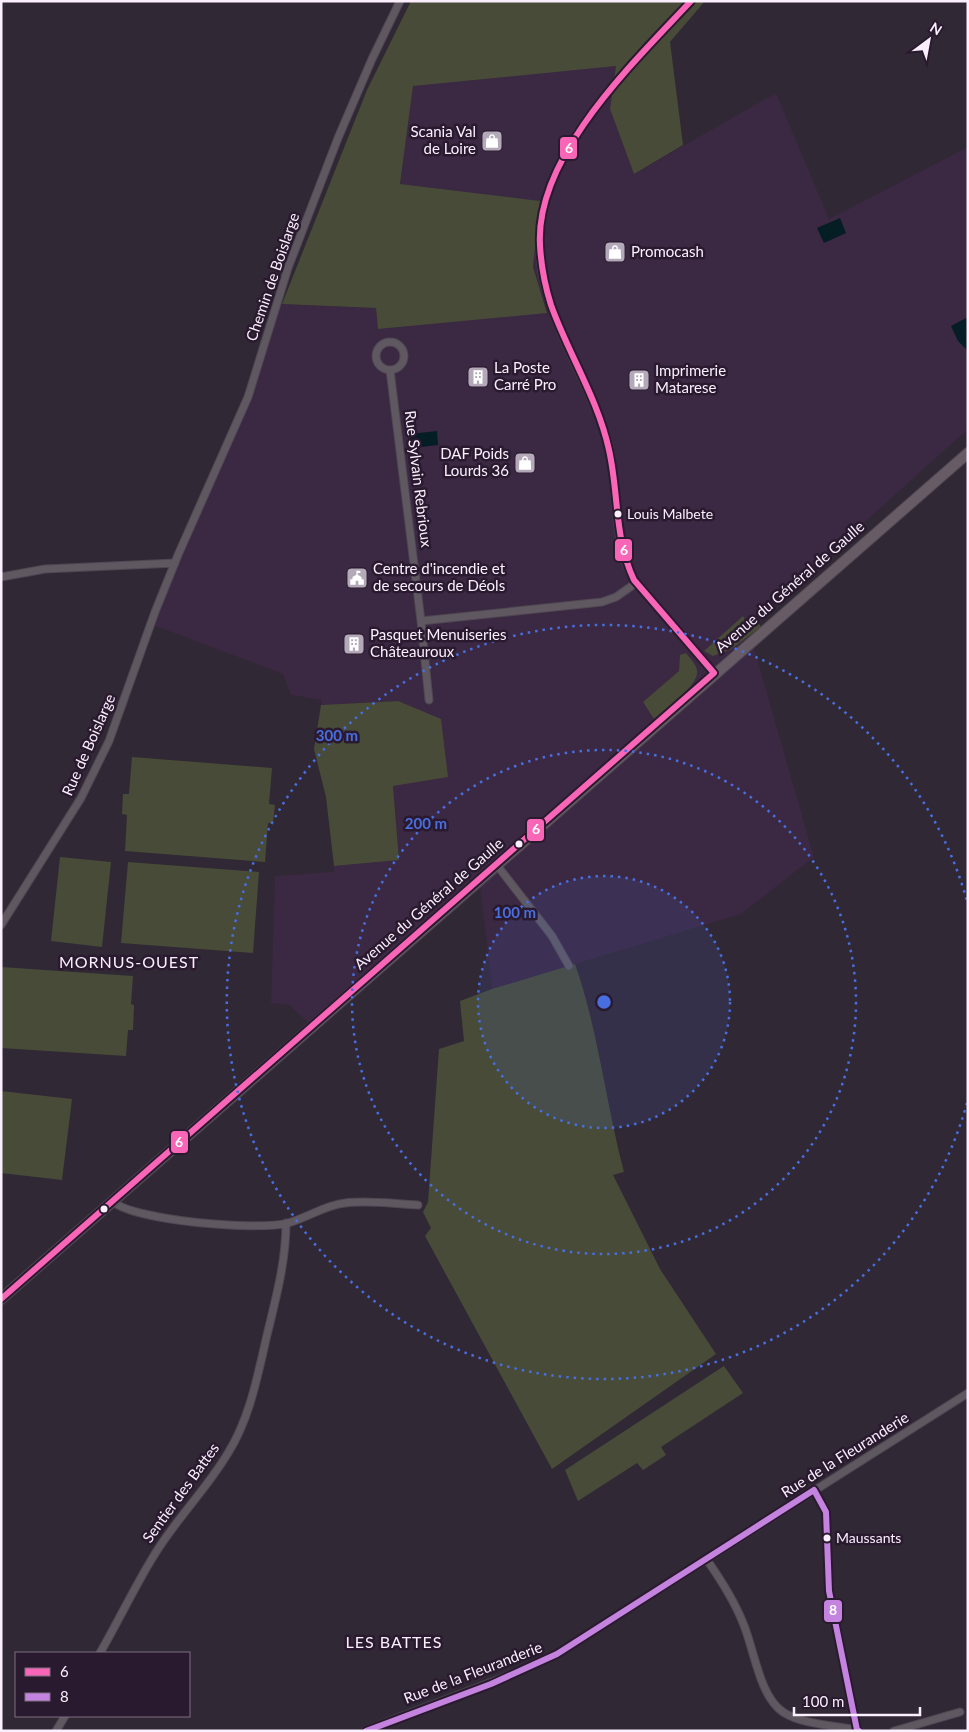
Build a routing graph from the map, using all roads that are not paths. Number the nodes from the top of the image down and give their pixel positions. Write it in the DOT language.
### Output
graph roads {
  1 [pos="400,1"];
  2 [pos="691,1"];
  3 [pos="390,370"];
  4 [pos="968,453"];
  5 [pos="175,563"];
  6 [pos="1,577"];
  7 [pos="636,583"];
  8 [pos="421,621"];
  9 [pos="714,673"];
  10 [pos="429,700"];
  11 [pos="496,864"];
  12 [pos="1,925"];
  13 [pos="569,966"];
  14 [pos="112,1202"];
  15 [pos="418,1205"];
  16 [pos="286,1223"];
  17 [pos="1,1299"];
  18 [pos="968,1393"];
  19 [pos="814,1490"];
  20 [pos="708,1560"];
  21 [pos="101,1652"];
  22 [pos="960,1712"];
  23 [pos="64,1717"];
  24 [pos="858,1730"];
  25 [pos="56,1731"];
  26 [pos="365,1731"];
  27 [pos="894,1731"];
  1 -- 5 [label="street, Chemin de Boislarge"];
  2 -- 7 [label="street"];
  3 -- 3 [label="street"];
  3 -- 8 [label="street, Rue Sylvain Rebrioux"];
  4 -- 9 [label="main road, Avenue du Général de Gaulle"];
  5 -- 6 [label="street"];
  5 -- 12 [label="street, Rue de Boislarge"];
  7 -- 8 [label="street"];
  7 -- 9 [label="street"];
  8 -- 10 [label="street, Rue Sylvain Rebrioux"];
  9 -- 11 [label="main road, Avenue du Général de Gaulle"];
  11 -- 13 [label="street"];
  11 -- 14 [label="main road, Avenue du Général de Gaulle"];
  14 -- 16 [label="street"];
  14 -- 17 [label="main road, Avenue du Général de Gaulle"];
  15 -- 16 [label="street"];
  16 -- 21 [label="street, Sentier des Battes"];
  18 -- 19 [label="street, Rue de la Fleuranderie"];
  19 -- 20 [label="street, Rue de la Fleuranderie"];
  19 -- 24 [label="street"];
  20 -- 24 [label="street"];
  20 -- 26 [label="street, Rue de la Fleuranderie"];
  22 -- 27 [label="street"];
  23 -- 25 [label="street"];
}
